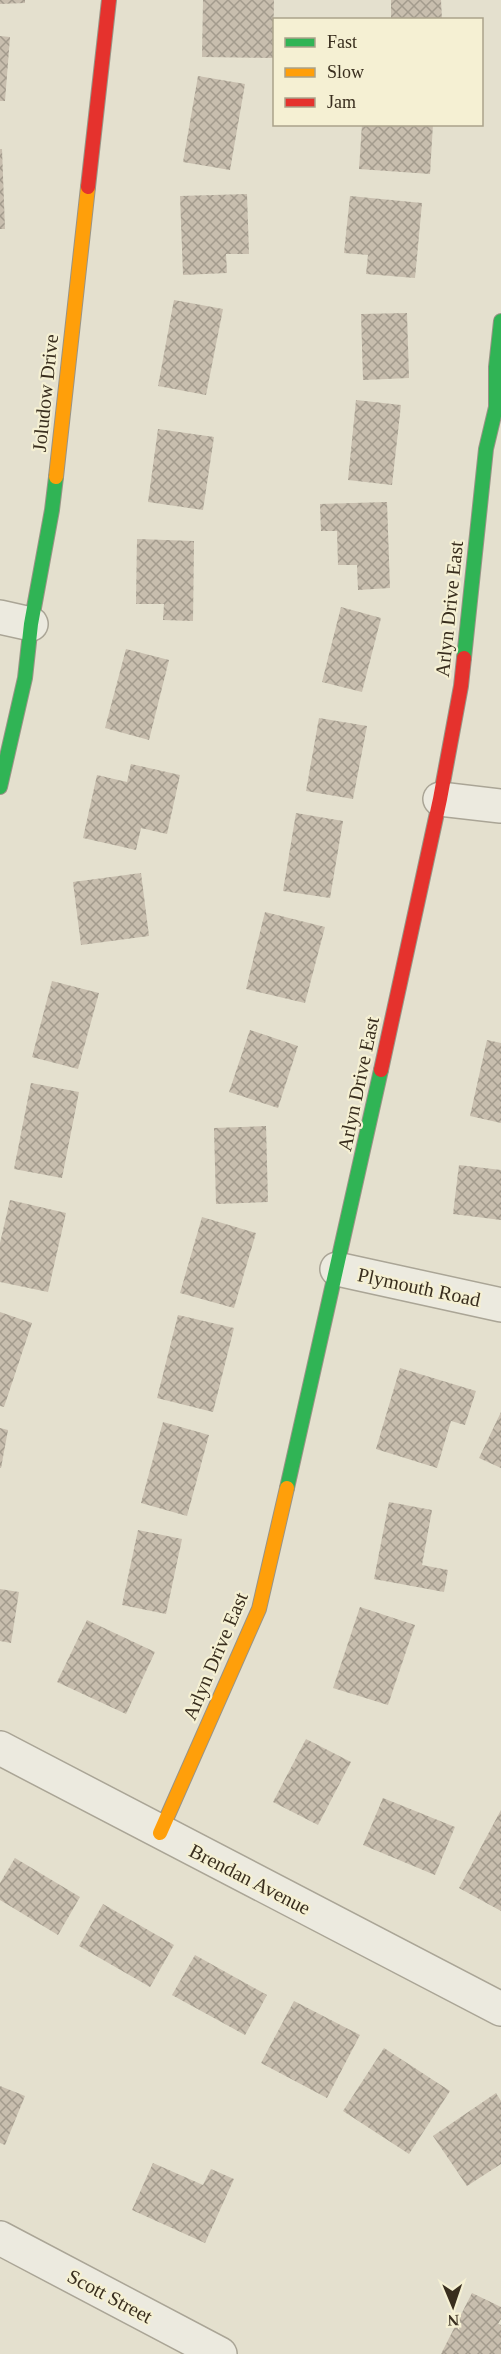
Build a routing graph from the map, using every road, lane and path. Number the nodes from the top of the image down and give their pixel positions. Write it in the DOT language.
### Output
graph roads {
  1 [pos="109,0"];
  2 [pos="501,321"];
  3 [pos="498,367"];
  4 [pos="16,621"];
  5 [pos="0,787"];
  6 [pos="440,799"];
  7 [pos="501,806"];
  8 [pos="337,1269"];
  9 [pos="501,1305"];
  10 [pos="0,1748"];
  11 [pos="160,1833"];
  12 [pos="501,2009"];
  13 [pos="0,2238"];
  14 [pos="220,2354"];
  1 -- 4 [label="street, Joludow Drive"];
  2 -- 3 [label="street, Arlyn Drive East"];
  3 -- 6 [label="street, Arlyn Drive East"];
  4 -- 5 [label="street, Joludow Drive"];
  6 -- 7 [label="street"];
  6 -- 8 [label="street, Arlyn Drive East"];
  8 -- 9 [label="street, Plymouth Road"];
  8 -- 11 [label="street, Arlyn Drive East"];
  10 -- 11 [label="street, Brendan Avenue"];
  11 -- 12 [label="street, Brendan Avenue"];
  13 -- 14 [label="street, Scott Street"];
}
